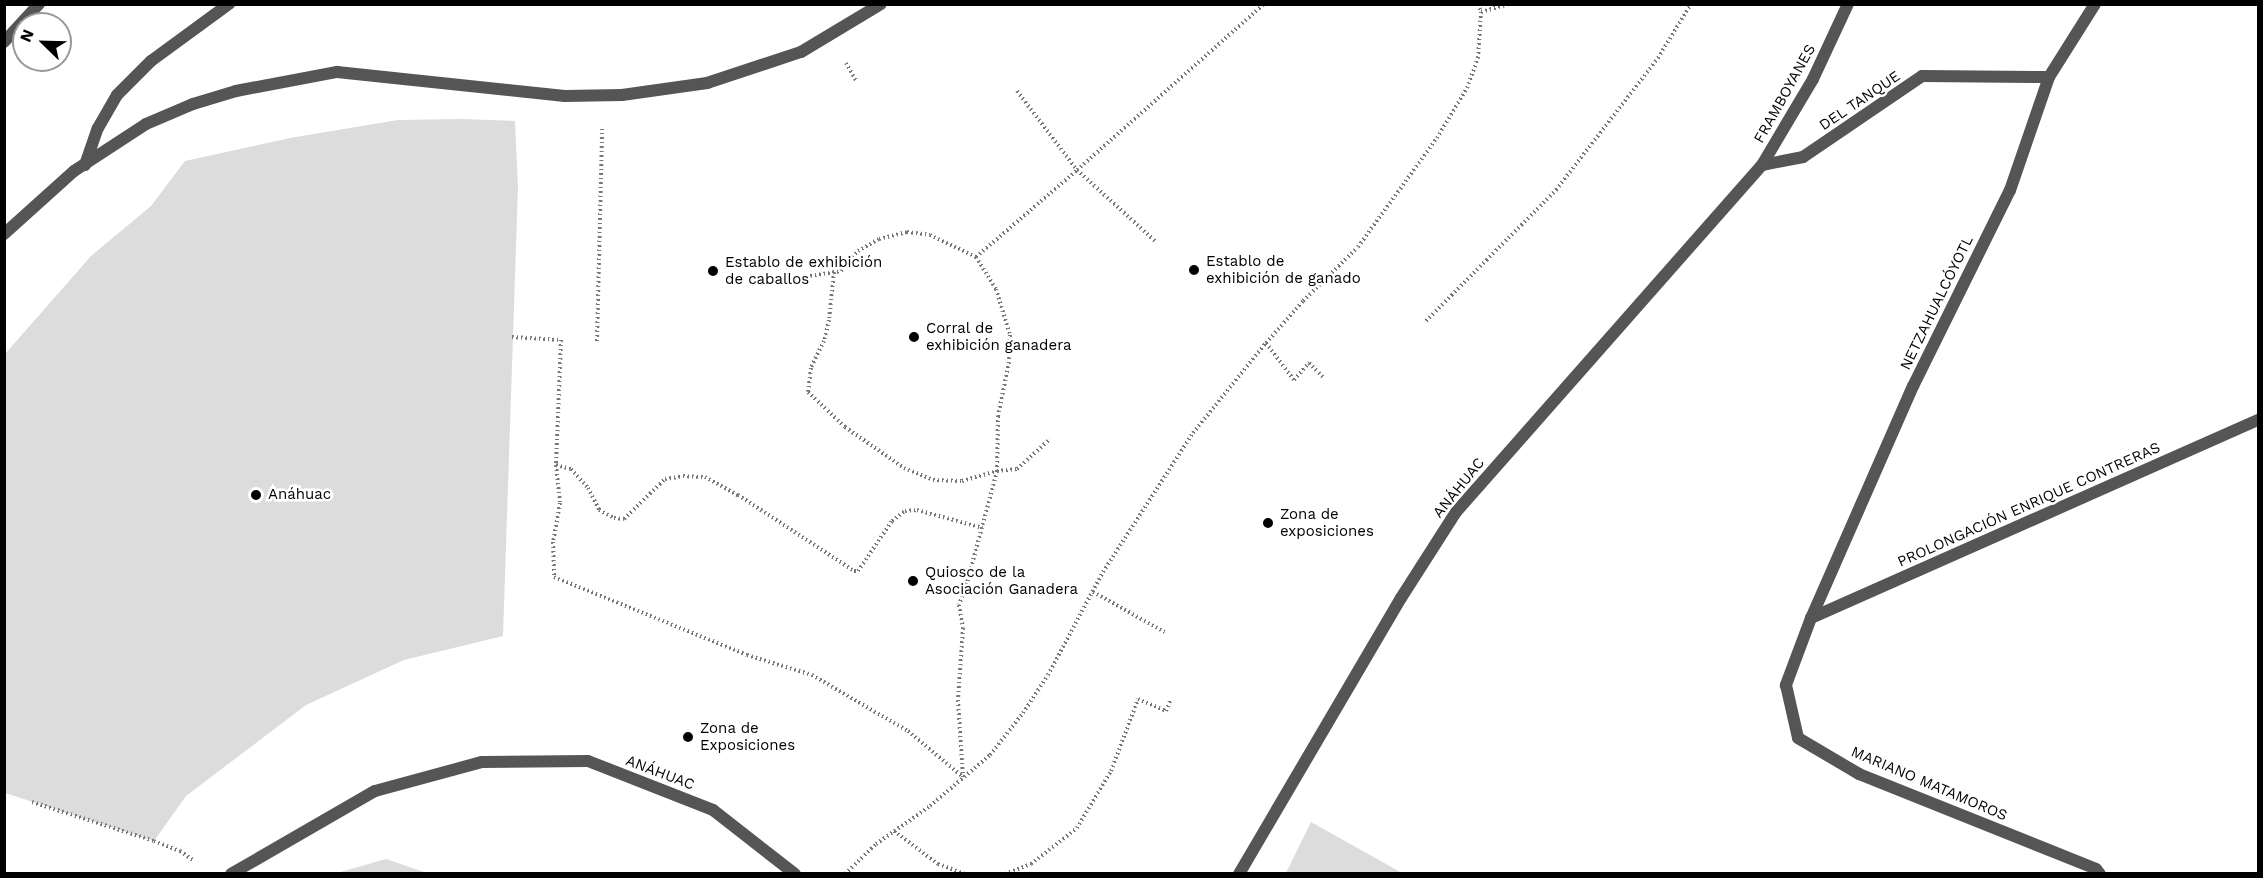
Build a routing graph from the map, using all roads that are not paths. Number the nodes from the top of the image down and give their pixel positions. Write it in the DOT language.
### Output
graph roads {
  1 [pos="39,4"];
  2 [pos="229,4"];
  3 [pos="881,4"];
  4 [pos="1848,4"];
  5 [pos="2095,4"];
  6 [pos="4,42"];
  7 [pos="2049,77"];
  8 [pos="85,165"];
  9 [pos="1762,165"];
  10 [pos="4,234"];
  11 [pos="2259,420"];
  12 [pos="1811,618"];
  13 [pos="231,873"];
  14 [pos="795,873"];
  15 [pos="1239,873"];
  16 [pos="2100,873"];
  1 -- 6 [label="street"];
  2 -- 8 [label="street"];
  3 -- 8 [label="street"];
  4 -- 9 [label="street, FRAMBOYANES"];
  5 -- 7 [label="street, NETZAHUALCÓYOTL"];
  7 -- 9 [label="street, DEL TANQUE"];
  7 -- 12 [label="street, NETZAHUALCÓYOTL"];
  8 -- 10 [label="street"];
  9 -- 15 [label="street, ANÁHUAC"];
  11 -- 12 [label="street, PROLONGACIÓN ENRIQUE CONTRERAS"];
  12 -- 16 [label="street, MARIANO MATAMOROS"];
  13 -- 14 [label="street, ANÁHUAC"];
}
